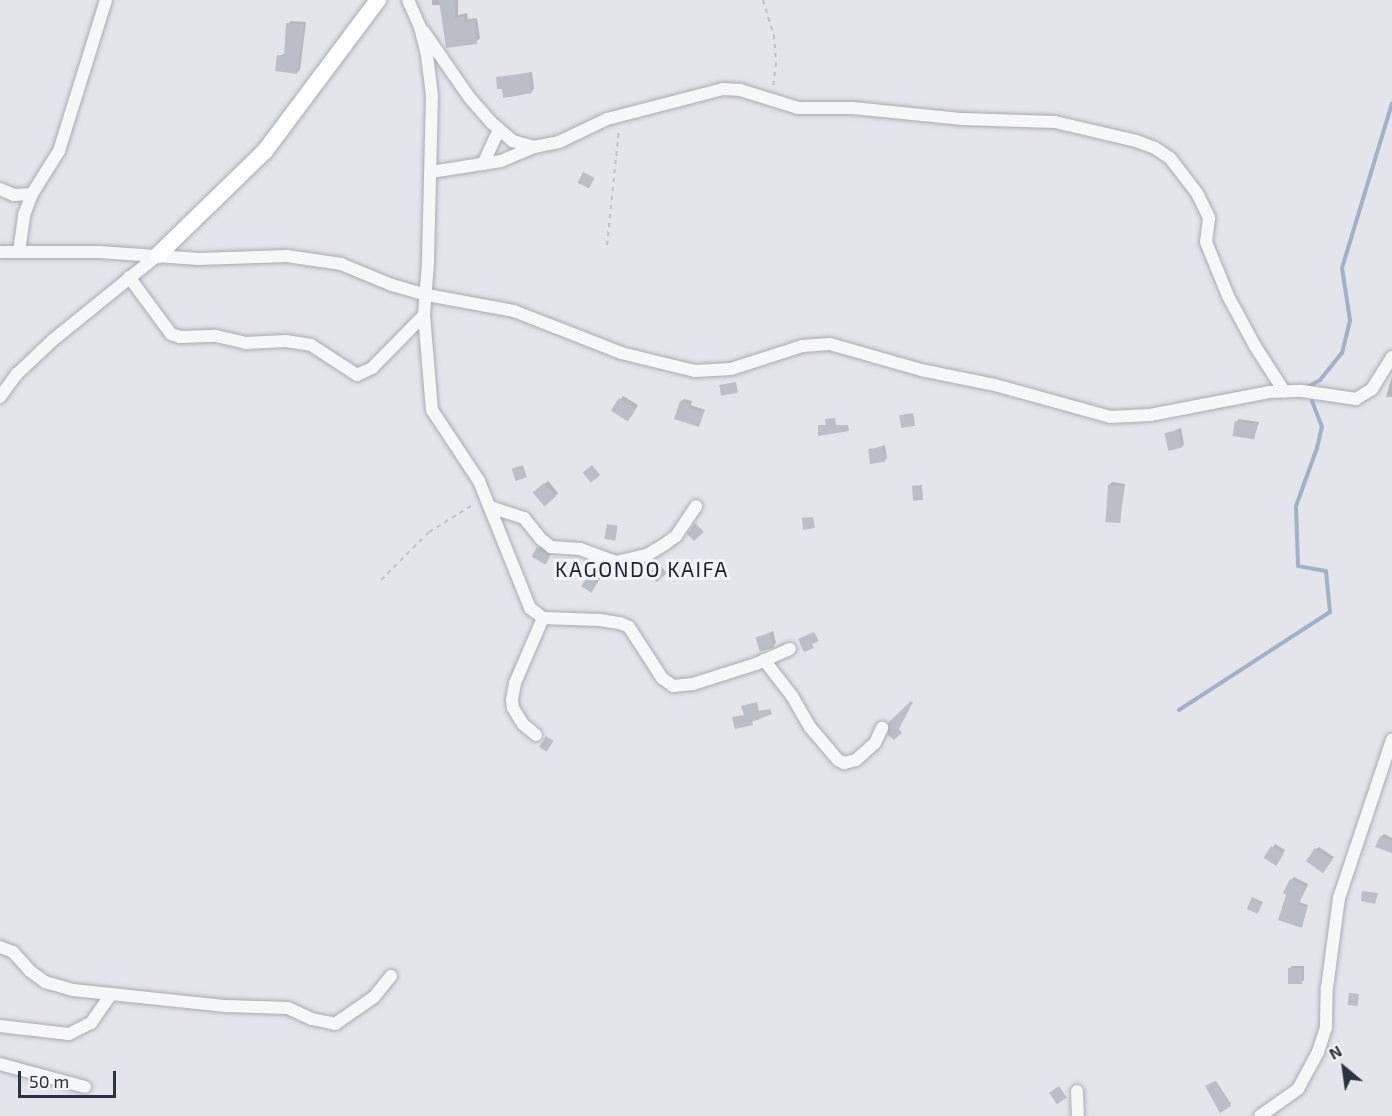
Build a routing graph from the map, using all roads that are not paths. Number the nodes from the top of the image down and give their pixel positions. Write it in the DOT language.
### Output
graph roads {
  1 [pos="106,0"];
  2 [pos="378,0"];
  3 [pos="408,0"];
  4 [pos="420,27"];
  5 [pos="499,130"];
  6 [pos="534,147"];
  7 [pos="483,164"];
  8 [pos="431,172"];
  9 [pos="0,189"];
  10 [pos="32,194"];
  11 [pos="0,252"];
  12 [pos="19,252"];
  13 [pos="158,255"];
  14 [pos="129,277"];
  15 [pos="427,295"];
  16 [pos="424,315"];
  17 [pos="1392,357"];
  18 [pos="1284,391"];
  19 [pos="0,397"];
  20 [pos="489,502"];
  21 [pos="696,506"];
  22 [pos="543,618"];
  23 [pos="790,649"];
  24 [pos="765,660"];
  25 [pos="882,728"];
  26 [pos="536,735"];
  27 [pos="1392,740"];
  28 [pos="0,947"];
  29 [pos="391,976"];
  30 [pos="111,994"];
  31 [pos="0,1026"];
  32 [pos="0,1064"];
  33 [pos="85,1087"];
  34 [pos="1077,1091"];
  35 [pos="1078,1116"];
  36 [pos="1260,1116"];
  1 -- 10 [label="street"];
  2 -- 13 [label="street"];
  3 -- 4 [label="street"];
  4 -- 5 [label="street"];
  4 -- 8 [label="street"];
  5 -- 6 [label="street"];
  5 -- 7 [label="street"];
  6 -- 7 [label="street"];
  6 -- 18 [label="street"];
  7 -- 8 [label="street"];
  8 -- 15 [label="street"];
  9 -- 10 [label="street"];
  10 -- 12 [label="street"];
  11 -- 12 [label="street"];
  12 -- 13 [label="street"];
  13 -- 14 [label="street"];
  13 -- 15 [label="street"];
  14 -- 16 [label="street"];
  14 -- 19 [label="street"];
  15 -- 16 [label="street"];
  15 -- 18 [label="street"];
  16 -- 20 [label="street"];
  17 -- 18 [label="street"];
  20 -- 21 [label="street"];
  20 -- 22 [label="street"];
  22 -- 24 [label="street"];
  22 -- 26 [label="street"];
  23 -- 24 [label="street"];
  24 -- 25 [label="street"];
  27 -- 36 [label="street"];
  28 -- 30 [label="street"];
  29 -- 30 [label="street"];
  30 -- 31 [label="street"];
  32 -- 33 [label="street"];
  34 -- 35 [label="street"];
}
